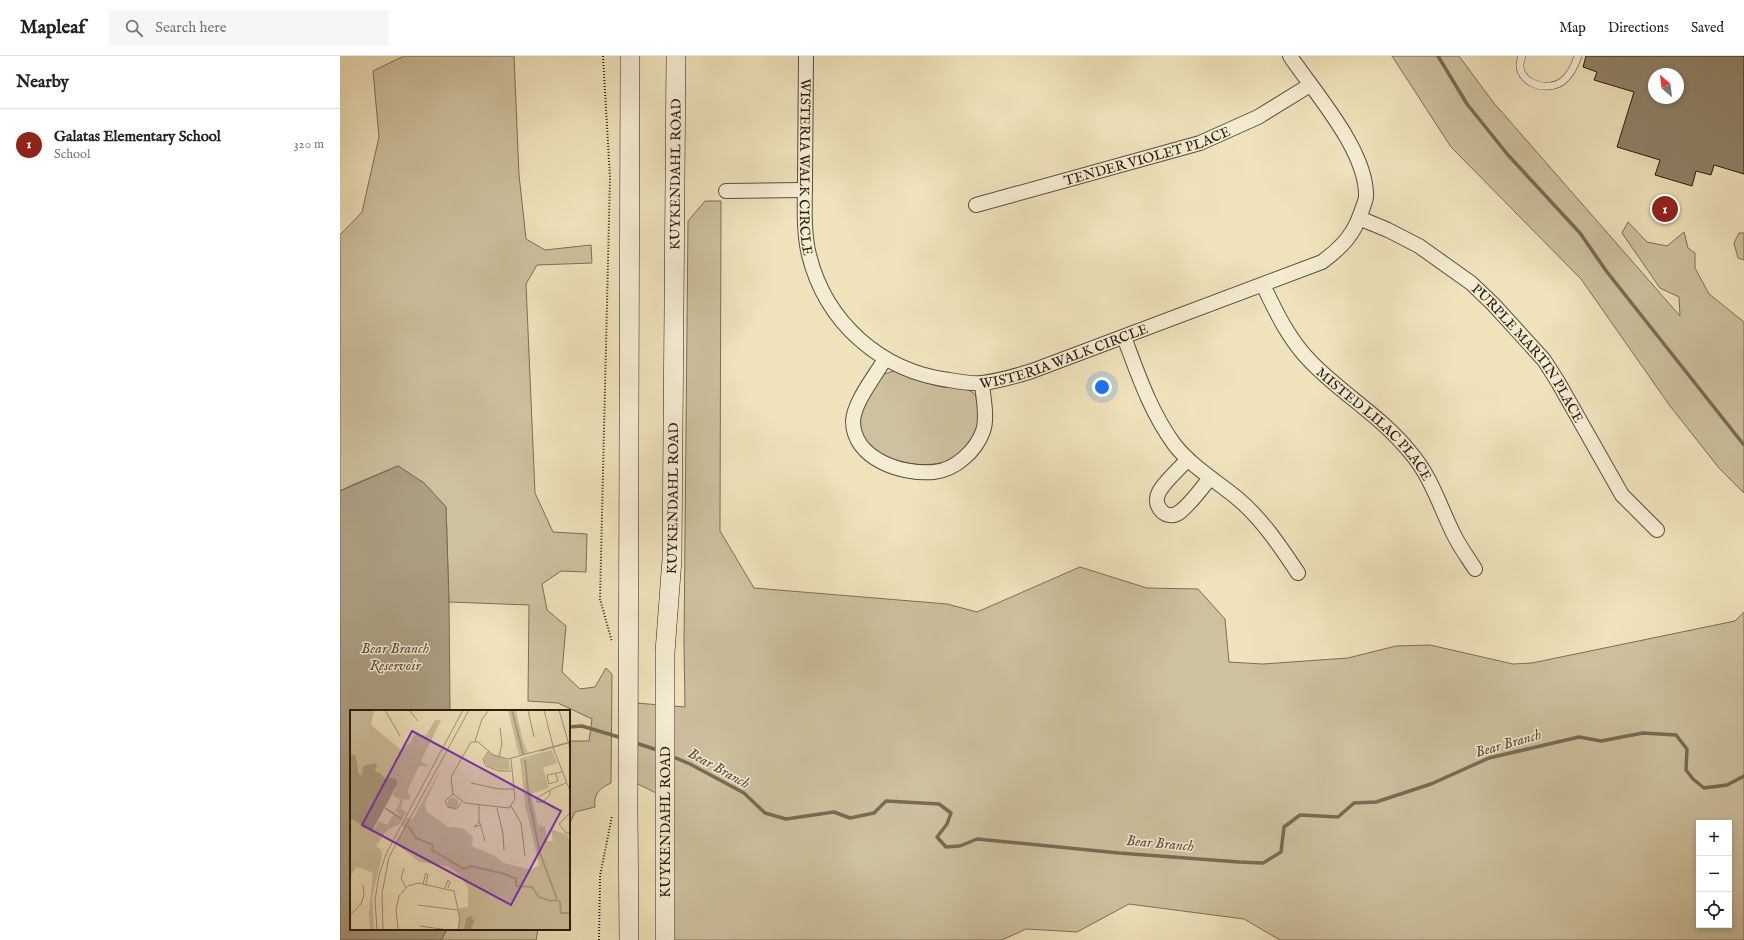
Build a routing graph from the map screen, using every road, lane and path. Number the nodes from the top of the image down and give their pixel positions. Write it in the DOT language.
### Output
graph roads {
  1 [pos="603,56"];
  2 [pos="630,56"];
  3 [pos="676,56"];
  4 [pos="806,56"];
  5 [pos="1290,56"];
  6 [pos="1522,56"];
  7 [pos="1578,56"];
  8 [pos="1310,85"];
  9 [pos="805,190"];
  10 [pos="726,191"];
  11 [pos="976,205"];
  12 [pos="1359,218"];
  13 [pos="1263,285"];
  14 [pos="1124,337"];
  15 [pos="885,359"];
  16 [pos="982,383"];
  17 [pos="1188,459"];
  18 [pos="1210,478"];
  19 [pos="1657,530"];
  20 [pos="1475,569"];
  21 [pos="1298,573"];
  22 [pos="620,648"];
  23 [pos="620,811"];
  24 [pos="599,940"];
  25 [pos="629,940"];
  26 [pos="666,940"];
  1 -- 22 [label="path"];
  2 -- 22 [label="main road"];
  3 -- 26 [label="main road, KUYKENDAHL ROAD"];
  4 -- 9 [label="street, WISTERIA WALK CIRCLE"];
  5 -- 8 [label="street, WISTERIA WALK CIRCLE"];
  6 -- 7 [label="lane"];
  8 -- 11 [label="street, TENDER VIOLET PLACE"];
  8 -- 12 [label="street, WISTERIA WALK CIRCLE"];
  9 -- 10 [label="street"];
  9 -- 15 [label="street, WISTERIA WALK CIRCLE"];
  12 -- 13 [label="street, WISTERIA WALK CIRCLE"];
  12 -- 19 [label="street, PURPLE MARTIN PLACE"];
  13 -- 14 [label="street, WISTERIA WALK CIRCLE"];
  13 -- 20 [label="street, MISTED LILAC PLACE"];
  14 -- 16 [label="street, WISTERIA WALK CIRCLE"];
  14 -- 17 [label="street"];
  15 -- 16 [label="street, WISTERIA WALK CIRCLE"];
  15 -- 16 [label="street"];
  17 -- 18 [label="street"];
  17 -- 18 [label="street"];
  18 -- 21 [label="street"];
  22 -- 23 [label="main road"];
  23 -- 24 [label="path"];
  23 -- 25 [label="main road"];
}
